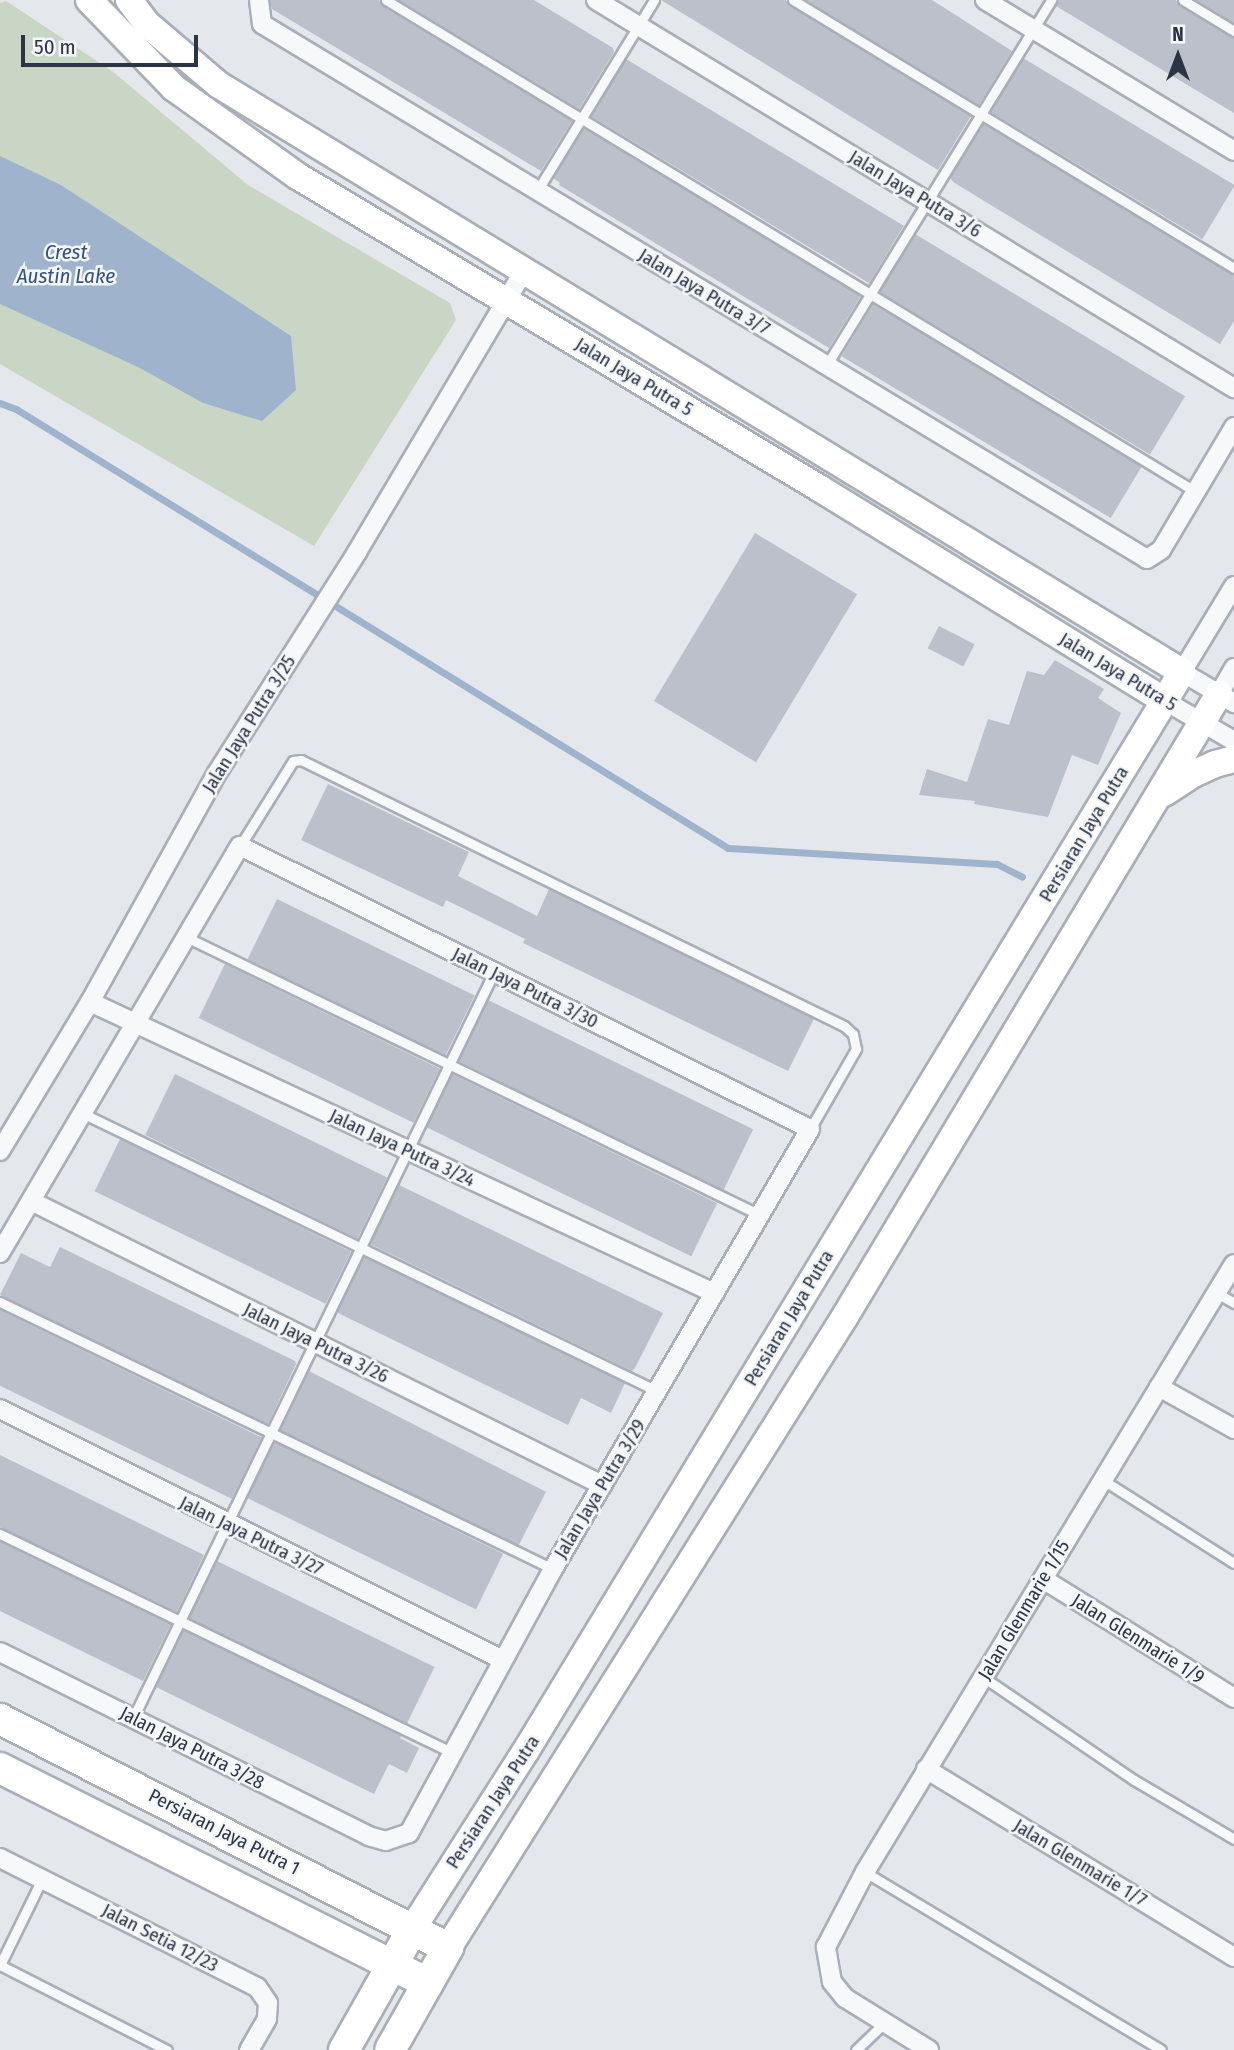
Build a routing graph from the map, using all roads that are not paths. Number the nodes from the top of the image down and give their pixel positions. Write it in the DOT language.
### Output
graph roads {
  1 [pos="89,0"];
  2 [pos="129,0"];
  3 [pos="259,0"];
  4 [pos="386,0"];
  5 [pos="596,0"];
  6 [pos="654,0"];
  7 [pos="793,0"];
  8 [pos="985,0"];
  9 [pos="1051,0"];
  10 [pos="1183,0"];
  11 [pos="639,26"];
  12 [pos="1033,30"];
  13 [pos="1234,31"];
  14 [pos="981,114"];
  15 [pos="581,118"];
  16 [pos="1234,151"];
  17 [pos="537,191"];
  18 [pos="927,201"];
  19 [pos="1234,268"];
  20 [pos="523,272"];
  21 [pos="870,294"];
  22 [pos="506,300"];
  23 [pos="826,366"];
  24 [pos="1234,388"];
  25 [pos="1234,427"];
  26 [pos="1196,492"];
  27 [pos="1234,586"];
  28 [pos="1234,668"];
  29 [pos="1182,672"];
  30 [pos="1226,698"];
  31 [pos="1165,701"];
  32 [pos="1202,723"];
  33 [pos="1234,741"];
  34 [pos="1234,759"];
  35 [pos="1158,797"];
  36 [pos="240,846"];
  37 [pos="186,937"];
  38 [pos="494,972"];
  39 [pos="90,1002"];
  40 [pos="135,1023"];
  41 [pos="450,1065"];
  42 [pos="82,1114"];
  43 [pos="810,1129"];
  44 [pos="0,1151"];
  45 [pos="410,1152"];
  46 [pos="31,1201"];
  47 [pos="760,1214"];
  48 [pos="362,1249"];
  49 [pos="0,1254"];
  50 [pos="1234,1264"];
  51 [pos="714,1293"];
  52 [pos="1217,1293"];
  53 [pos="0,1302"];
  54 [pos="1234,1303"];
  55 [pos="316,1343"];
  56 [pos="1159,1387"];
  57 [pos="659,1392"];
  58 [pos="0,1409"];
  59 [pos="1234,1429"];
  60 [pos="272,1434"];
  61 [pos="1103,1480"];
  62 [pos="602,1485"];
  63 [pos="227,1525"];
  64 [pos="0,1534"];
  65 [pos="1234,1563"];
  66 [pos="553,1569"];
  67 [pos="1043,1579"];
  68 [pos="180,1621"];
  69 [pos="0,1652"];
  70 [pos="503,1661"];
  71 [pos="983,1677"];
  72 [pos="1234,1698"];
  73 [pos="133,1718"];
  74 [pos="0,1719"];
  75 [pos="453,1753"];
  76 [pos="0,1768"];
  77 [pos="926,1769"];
  78 [pos="1234,1839"];
  79 [pos="386,1841"];
  80 [pos="0,1858"];
  81 [pos="864,1872"];
  82 [pos="41,1879"];
  83 [pos="413,1928"];
  84 [pos="448,1948"];
  85 [pos="1234,1957"];
  86 [pos="0,1965"];
  87 [pos="391,1966"];
  88 [pos="428,1983"];
  89 [pos="884,2023"];
  90 [pos="167,2050"];
  91 [pos="249,2050"];
  92 [pos="344,2050"];
  93 [pos="390,2050"];
  94 [pos="856,2050"];
  95 [pos="929,2050"];
  96 [pos="1161,2050"];
  1 -- 22 [label="street, Jalan Jaya Putra 5"];
  2 -- 20 [label="street, Jalan Jaya Putra 5"];
  3 -- 17 [label="street, Jalan Jaya Putra 3/7"];
  4 -- 15 [label="lane"];
  5 -- 11 [label="street, Jalan Jaya Putra 3/6"];
  6 -- 11 [label="lane"];
  7 -- 14 [label="lane"];
  8 -- 12 [label="street"];
  9 -- 12 [label="lane"];
  10 -- 13 [label="lane"];
  11 -- 15 [label="lane"];
  11 -- 18 [label="street, Jalan Jaya Putra 3/6"];
  12 -- 14 [label="lane"];
  12 -- 16 [label="street"];
  14 -- 18 [label="lane"];
  14 -- 19 [label="lane"];
  15 -- 17 [label="lane"];
  15 -- 21 [label="lane"];
  17 -- 23 [label="street, Jalan Jaya Putra 3/7"];
  18 -- 21 [label="lane"];
  18 -- 24 [label="street, Jalan Jaya Putra 3/6"];
  20 -- 22 [label="street, Jalan Jaya Putra 3/25"];
  20 -- 29 [label="street, Jalan Jaya Putra 5"];
  21 -- 23 [label="lane"];
  21 -- 26 [label="lane"];
  22 -- 31 [label="street, Jalan Jaya Putra 5"];
  22 -- 39 [label="street, Jalan Jaya Putra 3/25"];
  23 -- 26 [label="street, Jalan Jaya Putra 3/7"];
  25 -- 26 [label="street"];
  27 -- 29 [label="street, Persiaran Jaya Putra"];
  28 -- 30 [label="street, Persiaran Jaya Putra"];
  29 -- 30 [label="street, Jalan Jaya Putra 5"];
  29 -- 31 [label="street, Persiaran Jaya Putra"];
  30 -- 32 [label="street, Persiaran Jaya Putra"];
  31 -- 32 [label="street, Jalan Jaya Putra 5"];
  31 -- 83 [label="street, Persiaran Jaya Putra"];
  32 -- 33 [label="street, Jalan Jaya Putra 5"];
  32 -- 35 [label="street, Persiaran Jaya Putra"];
  34 -- 35 [label="street"];
  35 -- 84 [label="street, Persiaran Jaya Putra"];
  36 -- 37 [label="street"];
  36 -- 38 [label="street, Jalan Jaya Putra 3/30"];
  36 -- 43 [label="lane"];
  37 -- 40 [label="street"];
  37 -- 41 [label="lane"];
  38 -- 41 [label="lane"];
  38 -- 43 [label="street, Jalan Jaya Putra 3/30"];
  39 -- 40 [label="street, Jalan Jaya Putra 3/24"];
  39 -- 44 [label="street, Jalan Jaya Putra 3/25"];
  40 -- 42 [label="street"];
  40 -- 45 [label="street, Jalan Jaya Putra 3/24"];
  41 -- 45 [label="lane"];
  41 -- 47 [label="lane"];
  42 -- 46 [label="street"];
  42 -- 48 [label="lane"];
  43 -- 47 [label="street, Jalan Jaya Putra 3/29"];
  45 -- 48 [label="lane"];
  45 -- 51 [label="street, Jalan Jaya Putra 3/24"];
  46 -- 49 [label="street"];
  46 -- 55 [label="street, Jalan Jaya Putra 3/26"];
  47 -- 51 [label="street, Jalan Jaya Putra 3/29"];
  48 -- 55 [label="lane"];
  48 -- 57 [label="lane"];
  50 -- 52 [label="street, Jalan Glenmarie 1/15"];
  51 -- 57 [label="street, Jalan Jaya Putra 3/29"];
  52 -- 54 [label="lane"];
  52 -- 56 [label="street, Jalan Glenmarie 1/15"];
  53 -- 60 [label="lane"];
  55 -- 60 [label="lane"];
  55 -- 62 [label="street, Jalan Jaya Putra 3/26"];
  56 -- 59 [label="street"];
  56 -- 61 [label="street, Jalan Glenmarie 1/15"];
  57 -- 62 [label="street, Jalan Jaya Putra 3/29"];
  58 -- 63 [label="street, Jalan Jaya Putra 3/27"];
  60 -- 63 [label="lane"];
  60 -- 66 [label="lane"];
  61 -- 65 [label="lane"];
  61 -- 67 [label="street, Jalan Glenmarie 1/15"];
  62 -- 66 [label="street, Jalan Jaya Putra 3/29"];
  63 -- 68 [label="lane"];
  63 -- 70 [label="street, Jalan Jaya Putra 3/27"];
  64 -- 68 [label="lane"];
  66 -- 70 [label="street, Jalan Jaya Putra 3/29"];
  67 -- 71 [label="street, Jalan Glenmarie 1/15"];
  67 -- 72 [label="street, Jalan Glenmarie 1/9"];
  68 -- 73 [label="lane"];
  68 -- 75 [label="lane"];
  69 -- 73 [label="street, Jalan Jaya Putra 3/28"];
  70 -- 75 [label="street, Jalan Jaya Putra 3/29"];
  71 -- 77 [label="street, Jalan Glenmarie 1/15"];
  71 -- 78 [label="lane"];
  73 -- 79 [label="street, Jalan Jaya Putra 3/28"];
  74 -- 83 [label="main road, Persiaran Jaya Putra 1"];
  75 -- 79 [label="street, Jalan Jaya Putra 3/29"];
  76 -- 87 [label="main road"];
  77 -- 81 [label="street, Jalan Glenmarie 1/15"];
  77 -- 85 [label="street, Jalan Glenmarie 1/7"];
  80 -- 82 [label="street, Jalan Setia 12/23"];
  81 -- 89 [label="street, Jalan Glenmarie 1/15"];
  81 -- 96 [label="lane"];
  82 -- 86 [label="lane"];
  82 -- 91 [label="street, Jalan Setia 12/23"];
  83 -- 84 [label="main road, Persiaran Jaya Putra 1"];
  83 -- 87 [label="main road, Persiaran Jaya Putra"];
  84 -- 88 [label="main road, Persiaran Jaya Putra"];
  86 -- 90 [label="lane"];
  87 -- 88 [label="main road"];
  87 -- 92 [label="main road, Persiaran Jaya Putra"];
  88 -- 93 [label="main road, Persiaran Jaya Putra"];
  89 -- 94 [label="lane"];
  89 -- 95 [label="street"];
}
